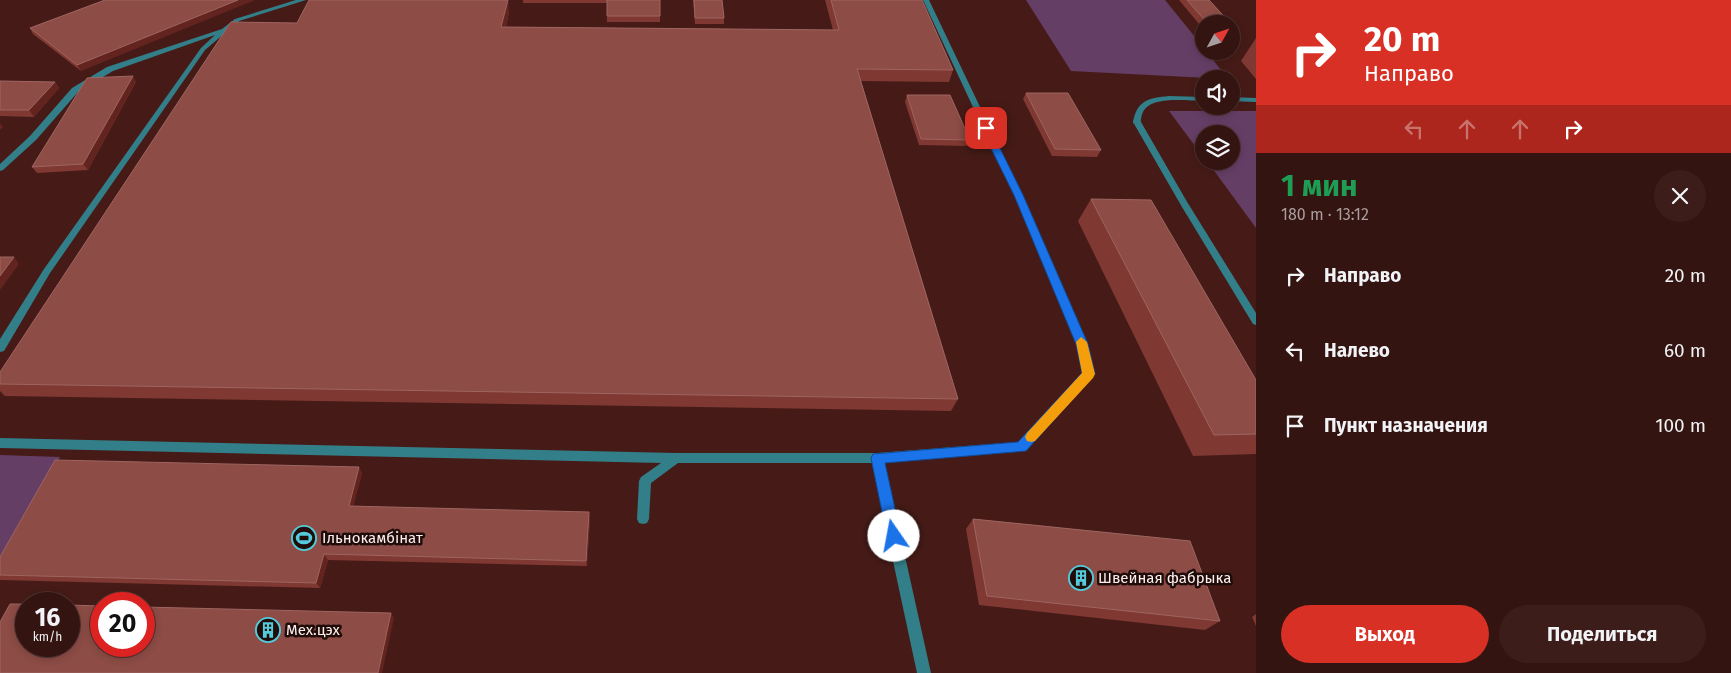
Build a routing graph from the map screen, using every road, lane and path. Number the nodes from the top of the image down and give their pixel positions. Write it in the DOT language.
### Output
graph roads {
  1 [pos="302,0"];
  2 [pos="926,0"];
  3 [pos="226,30"];
  4 [pos="1195,99"];
  5 [pos="1240,100"];
  6 [pos="1256,100"];
  7 [pos="0,168"];
  8 [pos="1256,321"];
  9 [pos="0,348"];
  10 [pos="0,443"];
  11 [pos="676,458"];
  12 [pos="878,458"];
  13 [pos="643,519"];
  14 [pos="924,673"];
  1 -- 3 [label="street"];
  2 -- 12 [label="street"];
  3 -- 7 [label="street"];
  3 -- 9 [label="street"];
  4 -- 8 [label="street"];
  5 -- 6 [label="street"];
  10 -- 11 [label="street"];
  11 -- 12 [label="street"];
  11 -- 13 [label="street"];
  12 -- 14 [label="street"];
}
